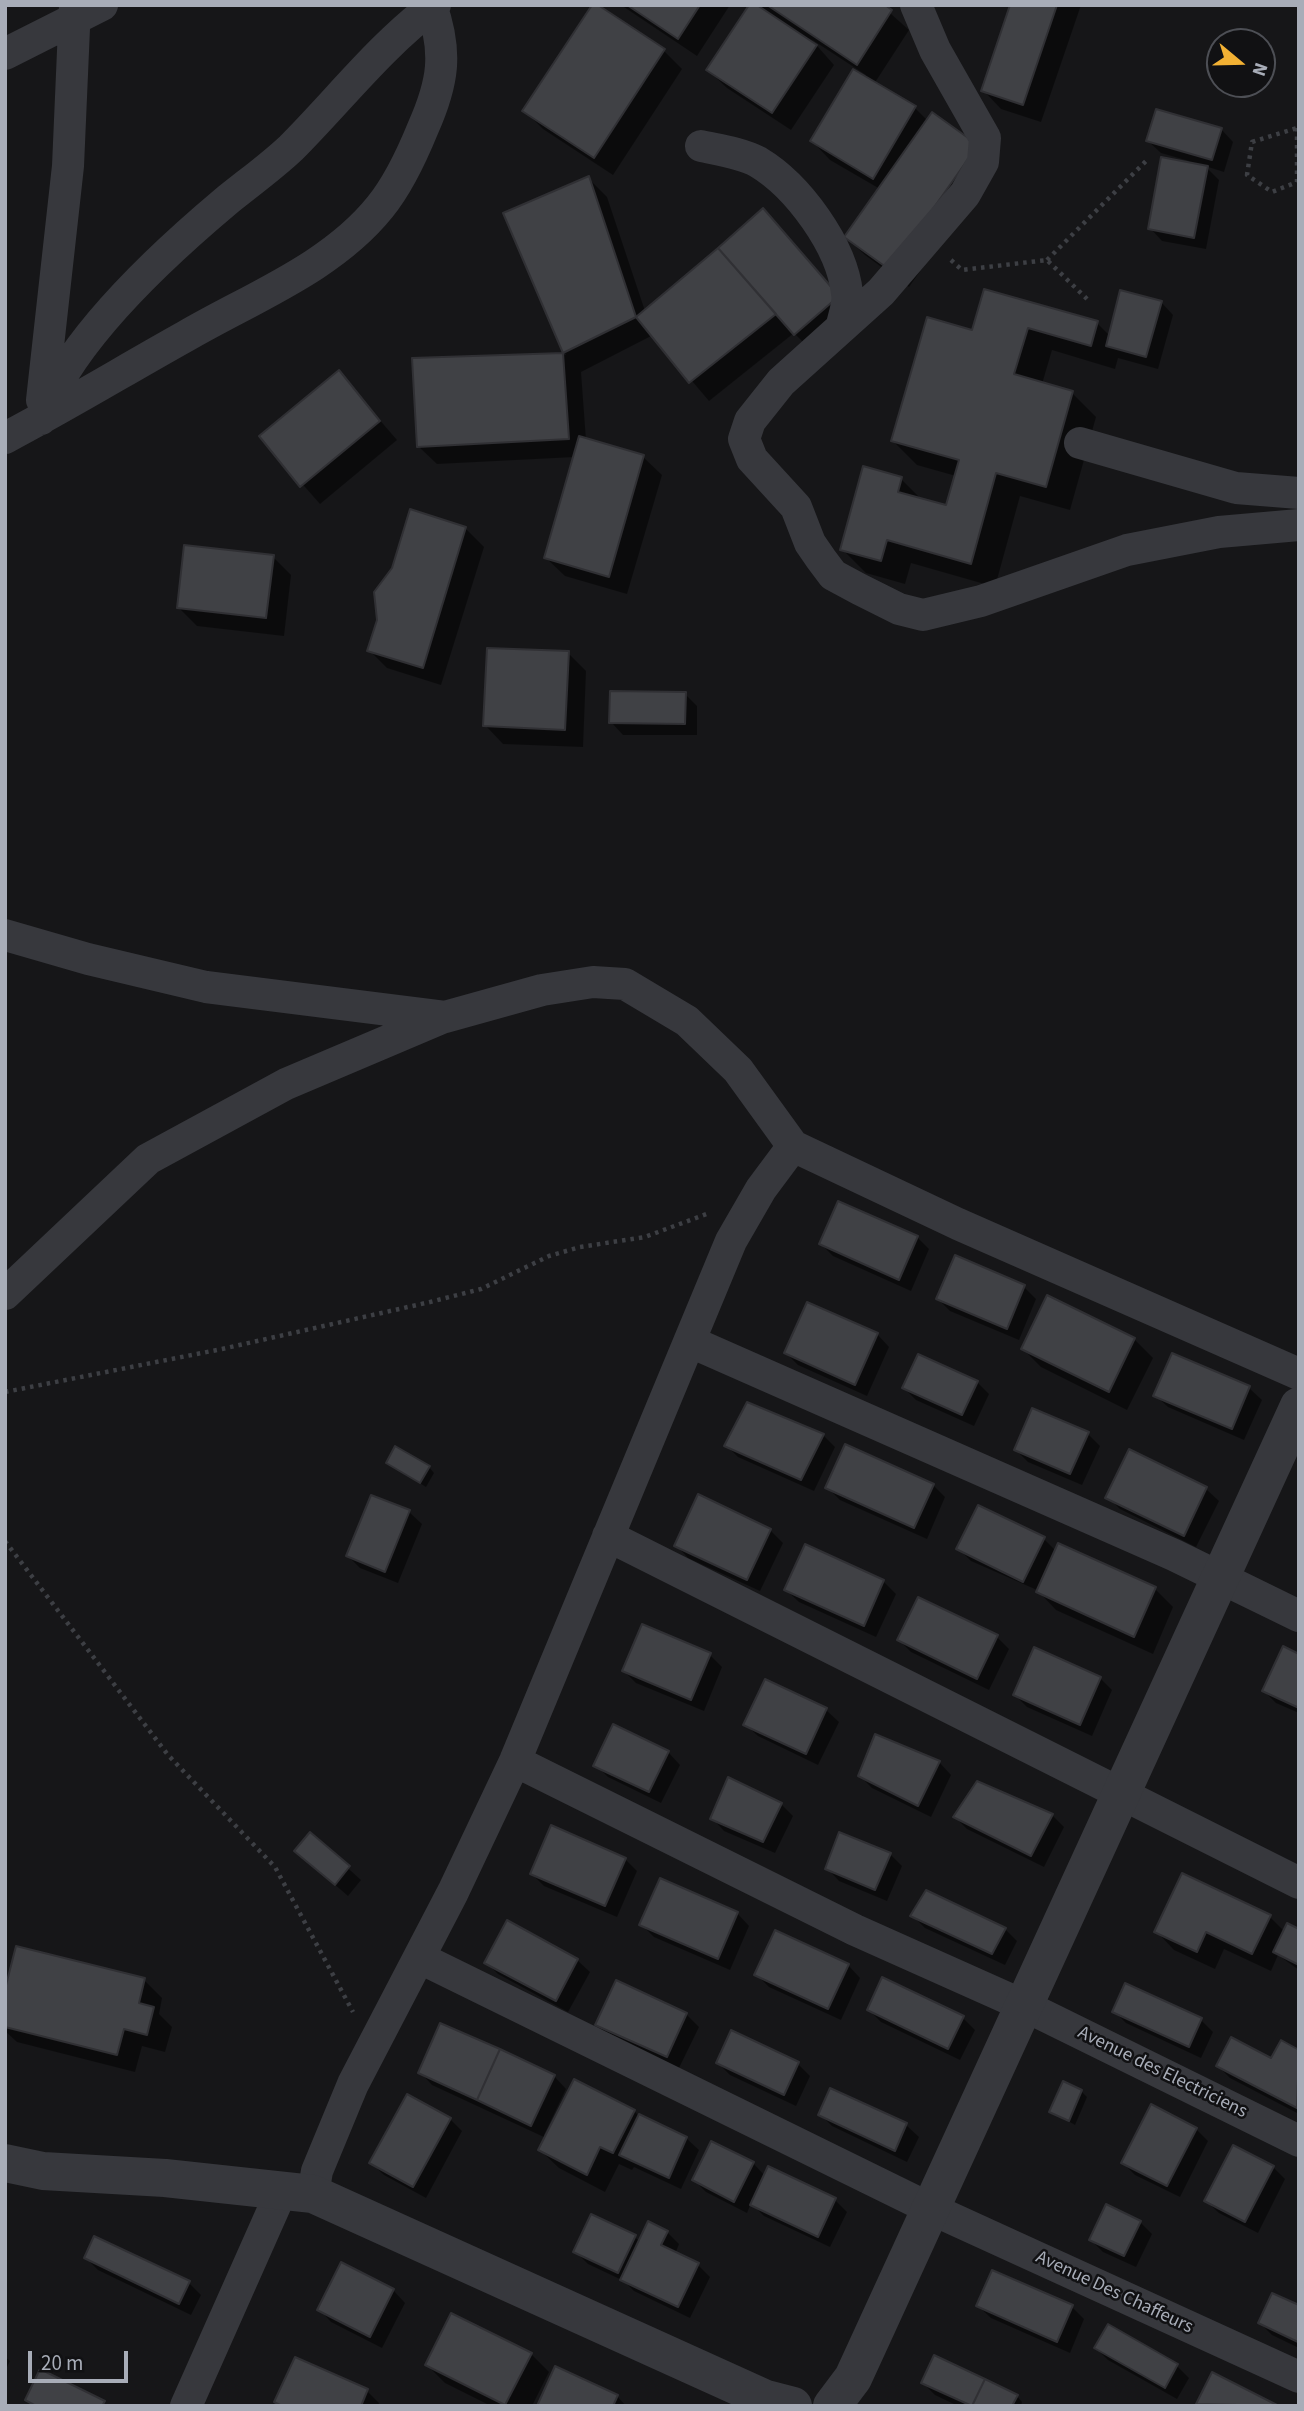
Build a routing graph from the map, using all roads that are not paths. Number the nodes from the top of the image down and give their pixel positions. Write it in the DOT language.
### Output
graph roads {
  1 [pos="102,5"];
  2 [pos="916,5"];
  3 [pos="433,6"];
  4 [pos="74,12"];
  5 [pos="5,54"];
  6 [pos="701,146"];
  7 [pos="842,325"];
  8 [pos="41,419"];
  9 [pos="5,438"];
  10 [pos="1080,443"];
  11 [pos="1299,493"];
  12 [pos="1299,525"];
  13 [pos="5,935"];
  14 [pos="445,1017"];
  15 [pos="793,1146"];
  16 [pos="5,1294"];
  17 [pos="691,1342"];
  18 [pos="1299,1374"];
  19 [pos="1299,1406"];
  20 [pos="608,1536"];
  21 [pos="1219,1576"];
  22 [pos="1299,1616"];
  23 [pos="515,1761"];
  24 [pos="1120,1795"];
  25 [pos="1299,1883"];
  26 [pos="419,1958"];
  27 [pos="1025,2006"];
  28 [pos="1299,2141"];
  29 [pos="5,2163"];
  30 [pos="297,2192"];
  31 [pos="929,2208"];
  32 [pos="1299,2377"];
  33 [pos="186,2406"];
  34 [pos="793,2406"];
  35 [pos="832,2406"];
  1 -- 4 [label="street"];
  2 -- 7 [label="street"];
  3 -- 8 [label="street"];
  3 -- 8 [label="street"];
  4 -- 5 [label="street"];
  4 -- 8 [label="street"];
  6 -- 7 [label="street"];
  7 -- 12 [label="street"];
  8 -- 9 [label="street"];
  10 -- 11 [label="street"];
  13 -- 14 [label="street"];
  14 -- 15 [label="street"];
  14 -- 16 [label="street"];
  15 -- 17 [label="street"];
  15 -- 18 [label="street"];
  17 -- 20 [label="street"];
  17 -- 21 [label="street"];
  19 -- 21 [label="street"];
  20 -- 23 [label="street"];
  20 -- 24 [label="street"];
  21 -- 22 [label="street"];
  21 -- 24 [label="street"];
  23 -- 26 [label="street"];
  23 -- 27 [label="street, Avenue des Electriciens"];
  24 -- 25 [label="street"];
  24 -- 27 [label="street"];
  26 -- 30 [label="street"];
  26 -- 31 [label="street, Avenue Des Chaffeurs"];
  27 -- 28 [label="street, Avenue des Electriciens"];
  27 -- 31 [label="street"];
  29 -- 30 [label="street"];
  30 -- 33 [label="street"];
  30 -- 34 [label="street"];
  31 -- 32 [label="street, Avenue Des Chaffeurs"];
  31 -- 35 [label="street"];
}
